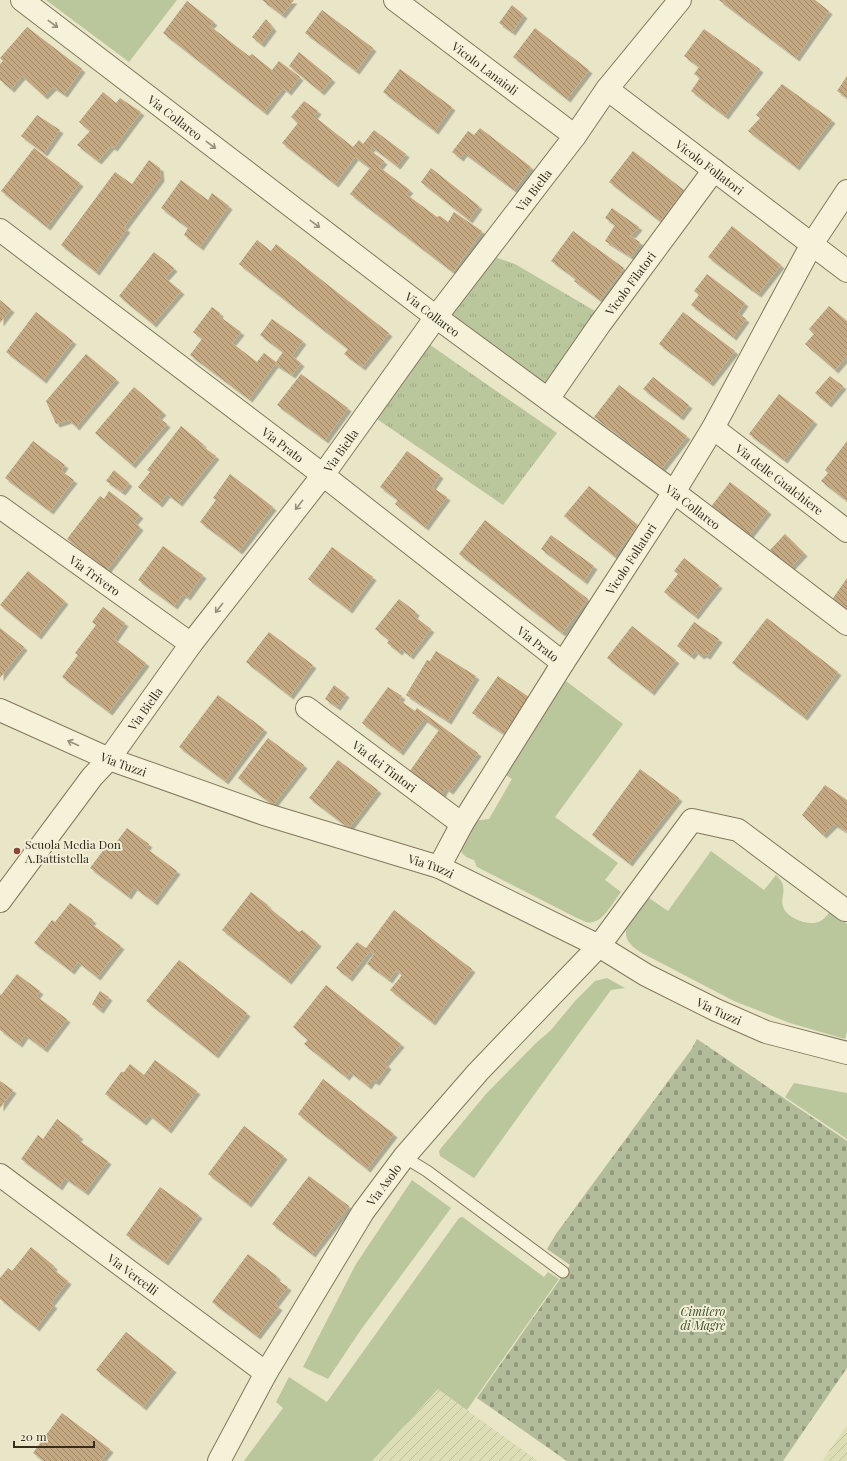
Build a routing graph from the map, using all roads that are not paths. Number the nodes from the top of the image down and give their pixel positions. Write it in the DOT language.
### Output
graph roads {
  1 [pos="22,0"];
  2 [pos="395,0"];
  3 [pos="680,0"];
  4 [pos="607,89"];
  5 [pos="575,136"];
  6 [pos="714,170"];
  7 [pos="847,191"];
  8 [pos="0,230"];
  9 [pos="812,244"];
  10 [pos="847,271"];
  11 [pos="436,317"];
  12 [pos="548,399"];
  13 [pos="713,428"];
  14 [pos="323,475"];
  15 [pos="674,492"];
  16 [pos="0,507"];
  17 [pos="847,531"];
  18 [pos="847,624"];
  19 [pos="191,644"];
  20 [pos="563,664"];
  21 [pos="307,708"];
  22 [pos="0,710"];
  23 [pos="109,759"];
  24 [pos="462,824"];
  25 [pos="439,867"];
  26 [pos="0,901"];
  27 [pos="845,910"];
  28 [pos="599,946"];
  29 [pos="847,1053"];
  30 [pos="404,1158"];
  31 [pos="0,1175"];
  32 [pos="563,1272"];
  33 [pos="266,1373"];
  34 [pos="219,1461"];
  1 -- 11 [label="street, Via Collareo, one-way"];
  2 -- 5 [label="street, Vicolo Lanaioli"];
  3 -- 4 [label="street, Via Biella"];
  4 -- 5 [label="street, Via Biella"];
  4 -- 6 [label="street, Vicolo Follatori"];
  5 -- 11 [label="street, Via Biella"];
  6 -- 9 [label="street, Vicolo Follatori"];
  6 -- 12 [label="street, Vicolo Filatori"];
  7 -- 9 [label="street, Vicolo Follatori"];
  8 -- 14 [label="street, Via Prato"];
  9 -- 10 [label="street"];
  9 -- 13 [label="street, Vicolo Follatori"];
  11 -- 12 [label="street, Via Collareo"];
  11 -- 14 [label="street, Via Biella"];
  12 -- 15 [label="street, Via Collareo"];
  13 -- 15 [label="street, Vicolo Follatori"];
  13 -- 17 [label="street, Via delle Gualchiere"];
  14 -- 19 [label="street, Via Biella, one-way"];
  14 -- 20 [label="street, Via Prato"];
  15 -- 18 [label="street, Via Collareo"];
  15 -- 20 [label="street, Vicolo Follatori"];
  16 -- 19 [label="street, Via Trivero"];
  19 -- 23 [label="street, Via Biella"];
  20 -- 24 [label="street, Vicolo Follatori"];
  21 -- 24 [label="street, Via dei Tintori"];
  23 -- 22 [label="street, Via Tuzzi, one-way"];
  23 -- 25 [label="street, Via Tuzzi"];
  23 -- 26 [label="street, Via Biella"];
  24 -- 25 [label="street, Vicolo Follatori"];
  25 -- 28 [label="street, Via Tuzzi"];
  27 -- 28 [label="street, Via Asolo"];
  28 -- 29 [label="street, Via Tuzzi"];
  28 -- 30 [label="street, Via Asolo"];
  30 -- 32 [label="lane"];
  30 -- 33 [label="street, Via Asolo"];
  31 -- 33 [label="street, Via Vercelli"];
  33 -- 34 [label="street, Via Asolo"];
}
